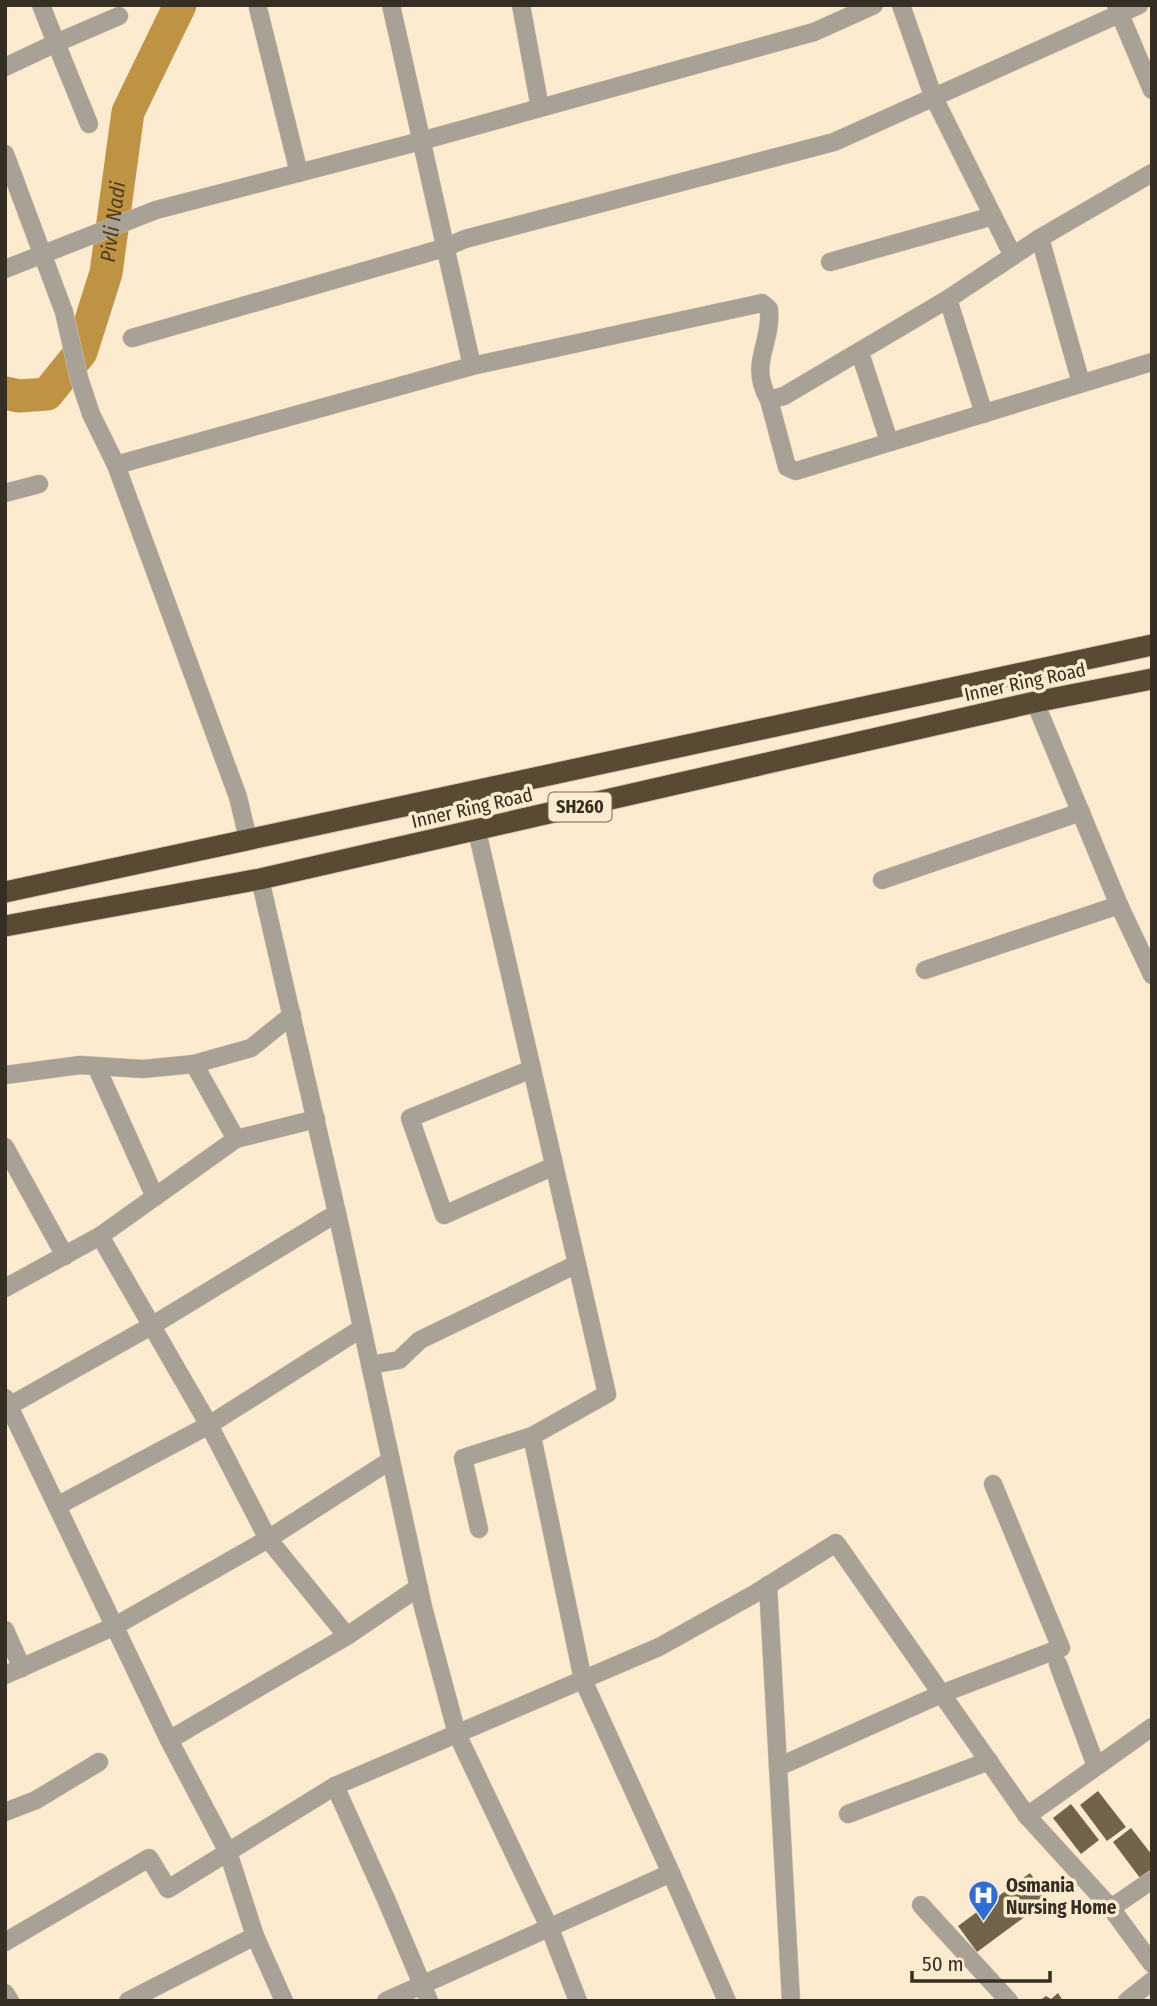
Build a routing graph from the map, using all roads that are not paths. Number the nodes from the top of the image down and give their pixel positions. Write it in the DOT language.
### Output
graph roads {
  1 [pos="41,5"];
  2 [pos="391,5"];
  3 [pos="521,5"];
  4 [pos="874,5"];
  5 [pos="901,5"];
  6 [pos="1139,5"];
  7 [pos="258,8"];
  8 [pos="1118,9"];
  9 [pos="119,16"];
  10 [pos="56,43"];
  11 [pos="5,67"];
  12 [pos="1152,90"];
  13 [pos="933,96"];
  14 [pos="540,108"];
  15 [pos="89,124"];
  16 [pos="421,141"];
  17 [pos="5,154"];
  18 [pos="299,173"];
  19 [pos="1152,173"];
  20 [pos="993,216"];
  21 [pos="1041,238"];
  22 [pos="444,247"];
  23 [pos="43,252"];
  24 [pos="1013,256"];
  25 [pos="830,262"];
  26 [pos="5,269"];
  27 [pos="948,299"];
  28 [pos="132,338"];
  29 [pos="860,353"];
  30 [pos="1152,362"];
  31 [pos="471,366"];
  32 [pos="1081,383"];
  33 [pos="769,400"];
  34 [pos="984,414"];
  35 [pos="889,442"];
  36 [pos="116,465"];
  37 [pos="39,484"];
  38 [pos="5,493"];
  39 [pos="1152,645"];
  40 [pos="1152,679"];
  41 [pos="1034,702"];
  42 [pos="1080,812"];
  43 [pos="477,831"];
  44 [pos="248,839"];
  45 [pos="260,879"];
  46 [pos="882,880"];
  47 [pos="5,892"];
  48 [pos="1119,905"];
  49 [pos="5,926"];
  50 [pos="926,970"];
  51 [pos="1152,975"];
  52 [pos="292,1015"];
  53 [pos="194,1064"];
  54 [pos="96,1066"];
  55 [pos="532,1069"];
  56 [pos="5,1075"];
  57 [pos="316,1119"];
  58 [pos="236,1139"];
  59 [pos="5,1146"];
  60 [pos="554,1166"];
  61 [pos="155,1197"];
  62 [pos="337,1213"];
  63 [pos="100,1236"];
  64 [pos="65,1256"];
  65 [pos="577,1264"];
  66 [pos="5,1288"];
  67 [pos="153,1325"];
  68 [pos="362,1328"];
  69 [pos="370,1365"];
  70 [pos="7,1402"];
  71 [pos="209,1425"];
  72 [pos="532,1436"];
  73 [pos="391,1460"];
  74 [pos="993,1483"];
  75 [pos="57,1506"];
  76 [pos="479,1529"];
  77 [pos="268,1539"];
  78 [pos="768,1585"];
  79 [pos="419,1587"];
  80 [pos="116,1626"];
  81 [pos="5,1630"];
  82 [pos="346,1636"];
  83 [pos="1058,1664"];
  84 [pos="22,1668"];
  85 [pos="5,1675"];
  86 [pos="583,1680"];
  87 [pos="941,1693"];
  88 [pos="1152,1727"];
  89 [pos="457,1734"];
  90 [pos="169,1740"];
  91 [pos="989,1761"];
  92 [pos="99,1762"];
  93 [pos="1097,1766"];
  94 [pos="778,1767"];
  95 [pos="335,1786"];
  96 [pos="5,1812"];
  97 [pos="848,1814"];
  98 [pos="1027,1816"];
  99 [pos="228,1852"];
  100 [pos="671,1873"];
  101 [pos="1152,1880"];
  102 [pos="921,1905"];
  103 [pos="1111,1909"];
  104 [pos="550,1929"];
  105 [pos="255,1936"];
  106 [pos="5,1942"];
  107 [pos="1152,1964"];
  108 [pos="1152,1981"];
  109 [pos="5,1993"];
  110 [pos="426,1993"];
  111 [pos="9,2001"];
  112 [pos="128,2001"];
  113 [pos="284,2001"];
  114 [pos="386,2001"];
  115 [pos="578,2001"];
  116 [pos="727,2001"];
  117 [pos="791,2001"];
  118 [pos="1009,2001"];
  119 [pos="1127,2001"];
  1 -- 10 [label="street"];
  2 -- 16 [label="street"];
  3 -- 14 [label="street"];
  4 -- 14 [label="street"];
  5 -- 13 [label="street"];
  6 -- 8 [label="street"];
  7 -- 18 [label="street"];
  8 -- 12 [label="street"];
  8 -- 13 [label="street"];
  9 -- 10 [label="street"];
  10 -- 11 [label="street"];
  10 -- 15 [label="street"];
  13 -- 20 [label="street"];
  13 -- 22 [label="street"];
  14 -- 16 [label="street"];
  16 -- 18 [label="street"];
  16 -- 22 [label="street"];
  17 -- 23 [label="street"];
  18 -- 23 [label="street"];
  19 -- 21 [label="street"];
  20 -- 24 [label="street"];
  20 -- 25 [label="street"];
  21 -- 24 [label="street"];
  21 -- 32 [label="street"];
  22 -- 28 [label="street"];
  22 -- 31 [label="street"];
  23 -- 26 [label="street"];
  23 -- 36 [label="street"];
  24 -- 27 [label="street"];
  27 -- 29 [label="street"];
  27 -- 34 [label="street"];
  29 -- 33 [label="street"];
  29 -- 35 [label="street"];
  30 -- 32 [label="street"];
  31 -- 33 [label="street"];
  31 -- 36 [label="street"];
  32 -- 34 [label="street"];
  33 -- 35 [label="street"];
  34 -- 35 [label="street"];
  36 -- 44 [label="street"];
  37 -- 38 [label="street"];
  39 -- 44 [label="highway, Inner Ring Road / SH260"];
  40 -- 41 [label="highway, Inner Ring Road / SH260"];
  41 -- 42 [label="street"];
  41 -- 43 [label="highway, Inner Ring Road / SH260"];
  42 -- 46 [label="street"];
  42 -- 48 [label="street"];
  43 -- 45 [label="highway, Inner Ring Road / SH260"];
  43 -- 55 [label="street"];
  44 -- 47 [label="highway, Inner Ring Road / SH260"];
  45 -- 49 [label="highway, Inner Ring Road / SH260"];
  45 -- 52 [label="street"];
  48 -- 50 [label="street"];
  48 -- 51 [label="street"];
  52 -- 53 [label="street"];
  52 -- 57 [label="street"];
  53 -- 54 [label="street"];
  53 -- 58 [label="street"];
  54 -- 56 [label="street"];
  54 -- 61 [label="street"];
  55 -- 60 [label="street"];
  55 -- 60 [label="street"];
  57 -- 58 [label="street"];
  57 -- 62 [label="street"];
  58 -- 61 [label="street"];
  59 -- 64 [label="street"];
  60 -- 65 [label="street"];
  61 -- 63 [label="street"];
  62 -- 67 [label="street"];
  62 -- 68 [label="street"];
  63 -- 64 [label="street"];
  63 -- 67 [label="street"];
  64 -- 66 [label="street"];
  65 -- 69 [label="street"];
  65 -- 72 [label="street"];
  67 -- 70 [label="street"];
  67 -- 71 [label="street"];
  68 -- 69 [label="street"];
  68 -- 71 [label="street"];
  69 -- 73 [label="street"];
  70 -- 75 [label="street"];
  71 -- 75 [label="street"];
  71 -- 77 [label="street"];
  72 -- 76 [label="street"];
  72 -- 86 [label="street"];
  73 -- 77 [label="street"];
  73 -- 79 [label="street"];
  74 -- 87 [label="street"];
  75 -- 80 [label="street"];
  77 -- 80 [label="street"];
  77 -- 82 [label="street"];
  78 -- 86 [label="street"];
  78 -- 87 [label="street"];
  78 -- 94 [label="street"];
  79 -- 82 [label="street"];
  79 -- 89 [label="street"];
  80 -- 84 [label="street"];
  80 -- 90 [label="street"];
  81 -- 84 [label="street"];
  82 -- 90 [label="street"];
  83 -- 93 [label="street"];
  84 -- 85 [label="street"];
  86 -- 89 [label="street"];
  86 -- 100 [label="street"];
  87 -- 91 [label="street"];
  87 -- 94 [label="street"];
  88 -- 93 [label="street"];
  89 -- 95 [label="street"];
  89 -- 104 [label="street"];
  90 -- 99 [label="street"];
  91 -- 97 [label="street"];
  91 -- 98 [label="street"];
  92 -- 96 [label="street"];
  93 -- 98 [label="street"];
  94 -- 117 [label="street"];
  95 -- 99 [label="street"];
  95 -- 110 [label="street"];
  98 -- 103 [label="street"];
  99 -- 105 [label="street"];
  99 -- 106 [label="street"];
  100 -- 104 [label="street"];
  100 -- 116 [label="street"];
  101 -- 103 [label="street"];
  102 -- 118 [label="street"];
  103 -- 107 [label="street"];
  104 -- 110 [label="street"];
  104 -- 115 [label="street"];
  105 -- 112 [label="street"];
  105 -- 113 [label="street"];
  108 -- 119 [label="street"];
  109 -- 111 [label="street"];
  110 -- 114 [label="street"];
}
